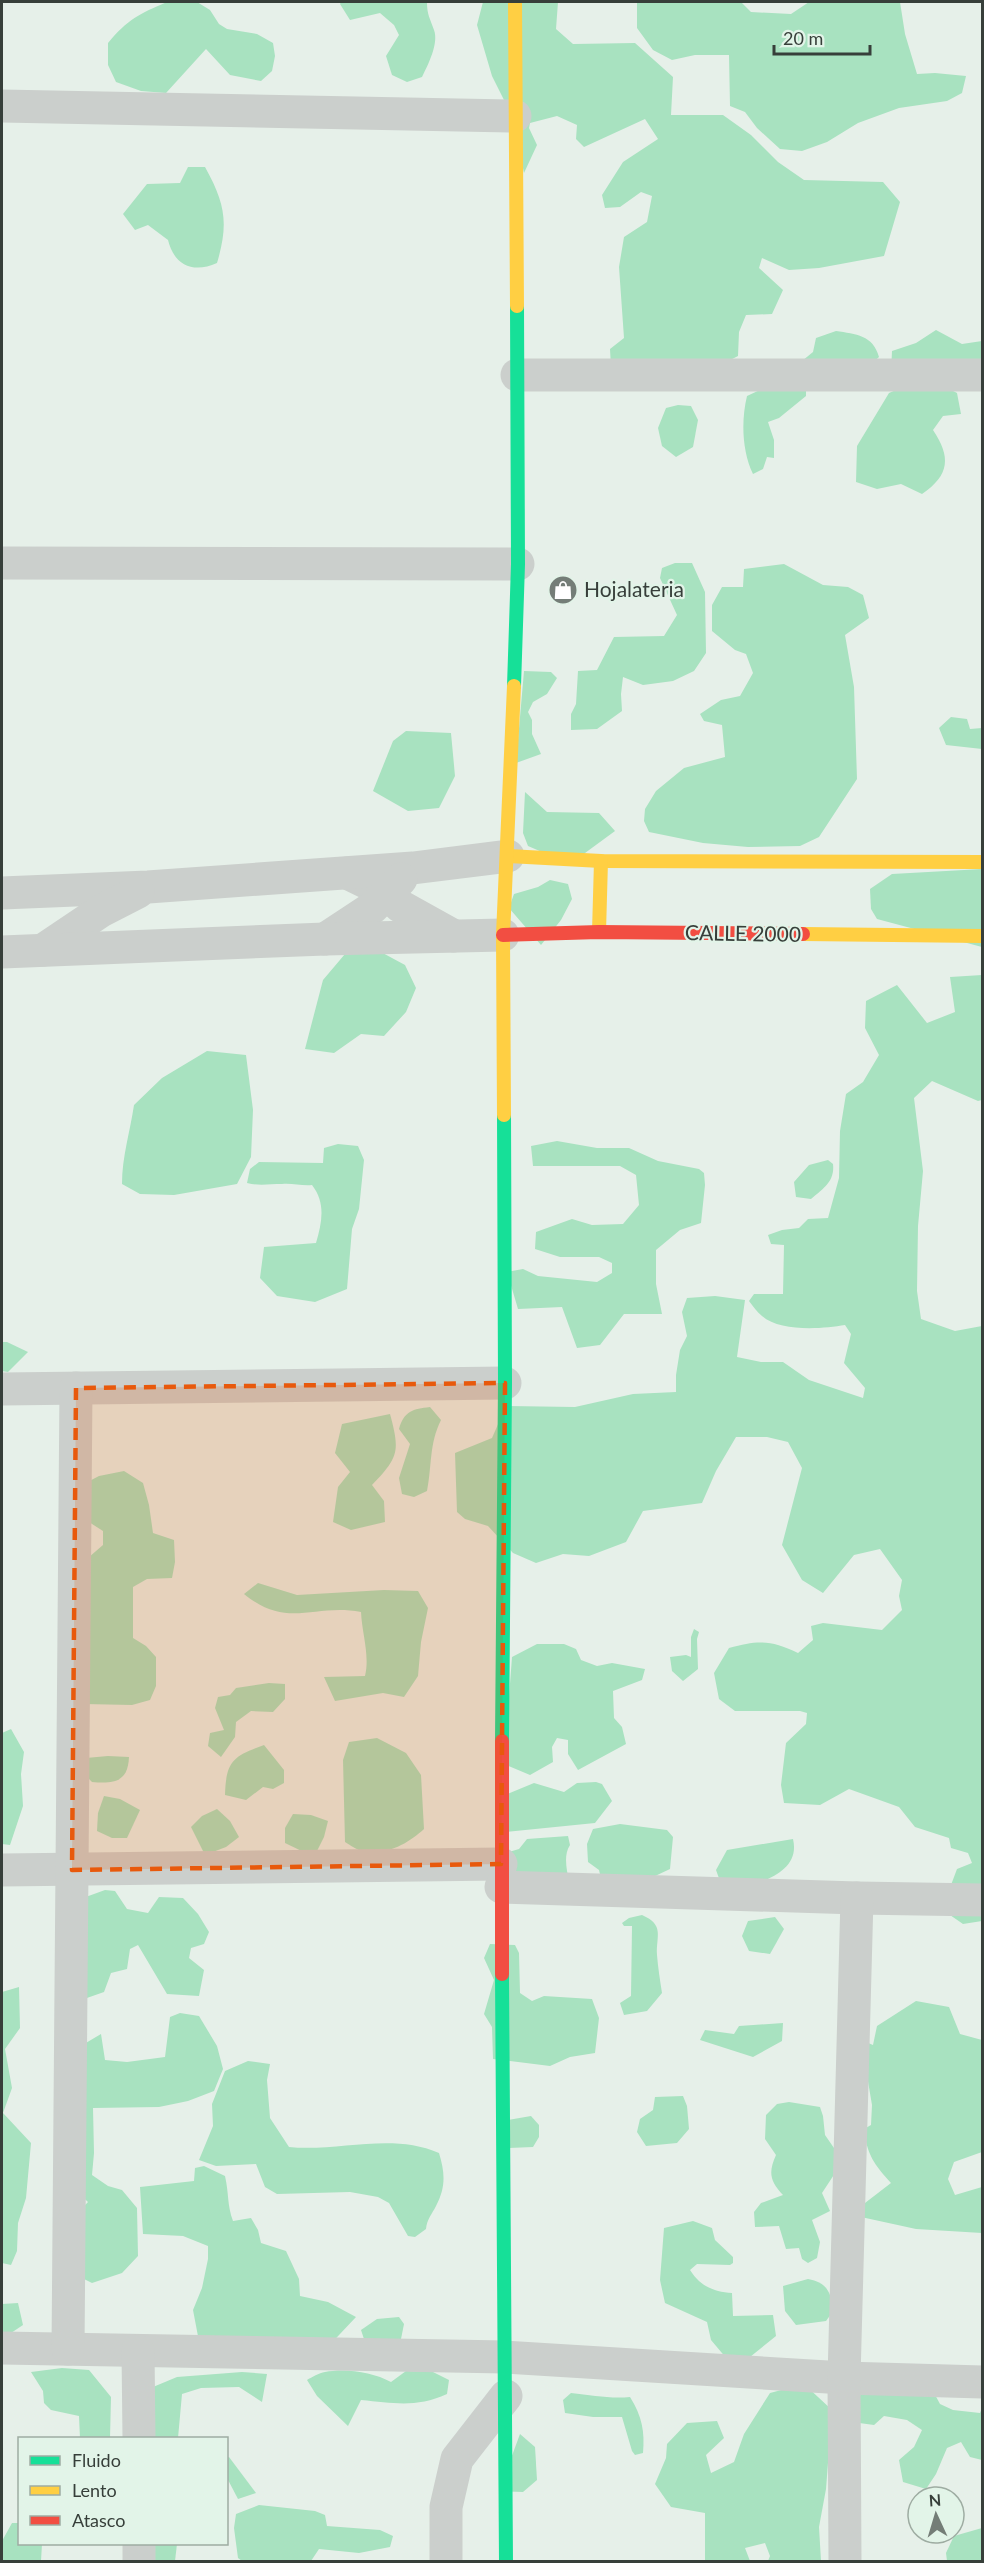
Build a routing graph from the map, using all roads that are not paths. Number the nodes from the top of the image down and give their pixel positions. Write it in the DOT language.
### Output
graph roads {
  1 [pos="515,2"];
  2 [pos="2,106"];
  3 [pos="515,116"];
  4 [pos="518,375"];
  5 [pos="982,375"];
  6 [pos="2,563"];
  7 [pos="518,564"];
  8 [pos="508,856"];
  9 [pos="601,861"];
  10 [pos="982,862"];
  11 [pos="413,868"];
  12 [pos="344,871"];
  13 [pos="148,887"];
  14 [pos="386,892"];
  15 [pos="2,893"];
  16 [pos="598,932"];
  17 [pos="503,935"];
  18 [pos="456,936"];
  19 [pos="982,936"];
  20 [pos="325,939"];
  21 [pos="43,950"];
  22 [pos="2,952"];
  23 [pos="505,1383"];
  24 [pos="76,1388"];
  25 [pos="2,1389"];
  26 [pos="2,1870"];
  27 [pos="72,1870"];
  28 [pos="501,1875"];
  29 [pos="857,1898"];
  30 [pos="982,1899"];
  31 [pos="2,2348"];
  32 [pos="68,2349"];
  33 [pos="138,2351"];
  34 [pos="506,2357"];
  35 [pos="844,2378"];
  36 [pos="982,2382"];
  37 [pos="506,2396"];
  38 [pos="139,2437"];
  39 [pos="139,2545"];
  40 [pos="140,2562"];
  41 [pos="446,2562"];
  42 [pos="506,2562"];
  43 [pos="845,2562"];
  1 -- 3 [label="street"];
  2 -- 3 [label="street"];
  3 -- 4 [label="street"];
  4 -- 5 [label="street"];
  4 -- 7 [label="street"];
  6 -- 7 [label="street"];
  7 -- 8 [label="street"];
  8 -- 9 [label="street"];
  8 -- 11 [label="street"];
  8 -- 17 [label="street"];
  9 -- 10 [label="street"];
  9 -- 16 [label="street"];
  11 -- 12 [label="street"];
  11 -- 14 [label="street"];
  12 -- 13 [label="street"];
  12 -- 14 [label="street"];
  13 -- 15 [label="street"];
  13 -- 21 [label="street"];
  14 -- 18 [label="street"];
  14 -- 20 [label="street"];
  16 -- 17 [label="street, CALLE 2000"];
  16 -- 19 [label="street, CALLE 2000"];
  17 -- 18 [label="street"];
  17 -- 23 [label="street"];
  18 -- 20 [label="street"];
  20 -- 21 [label="street"];
  21 -- 22 [label="street"];
  23 -- 24 [label="street"];
  23 -- 28 [label="street"];
  24 -- 25 [label="street"];
  24 -- 27 [label="street"];
  26 -- 27 [label="street"];
  27 -- 28 [label="street"];
  27 -- 32 [label="street"];
  28 -- 29 [label="street"];
  28 -- 34 [label="street"];
  29 -- 30 [label="street"];
  29 -- 35 [label="street"];
  31 -- 32 [label="street"];
  32 -- 33 [label="street"];
  33 -- 34 [label="street"];
  33 -- 38 [label="street"];
  34 -- 35 [label="street"];
  34 -- 37 [label="street"];
  35 -- 36 [label="street"];
  35 -- 43 [label="street"];
  37 -- 41 [label="street"];
  37 -- 42 [label="street"];
  39 -- 40 [label="street"];
}
